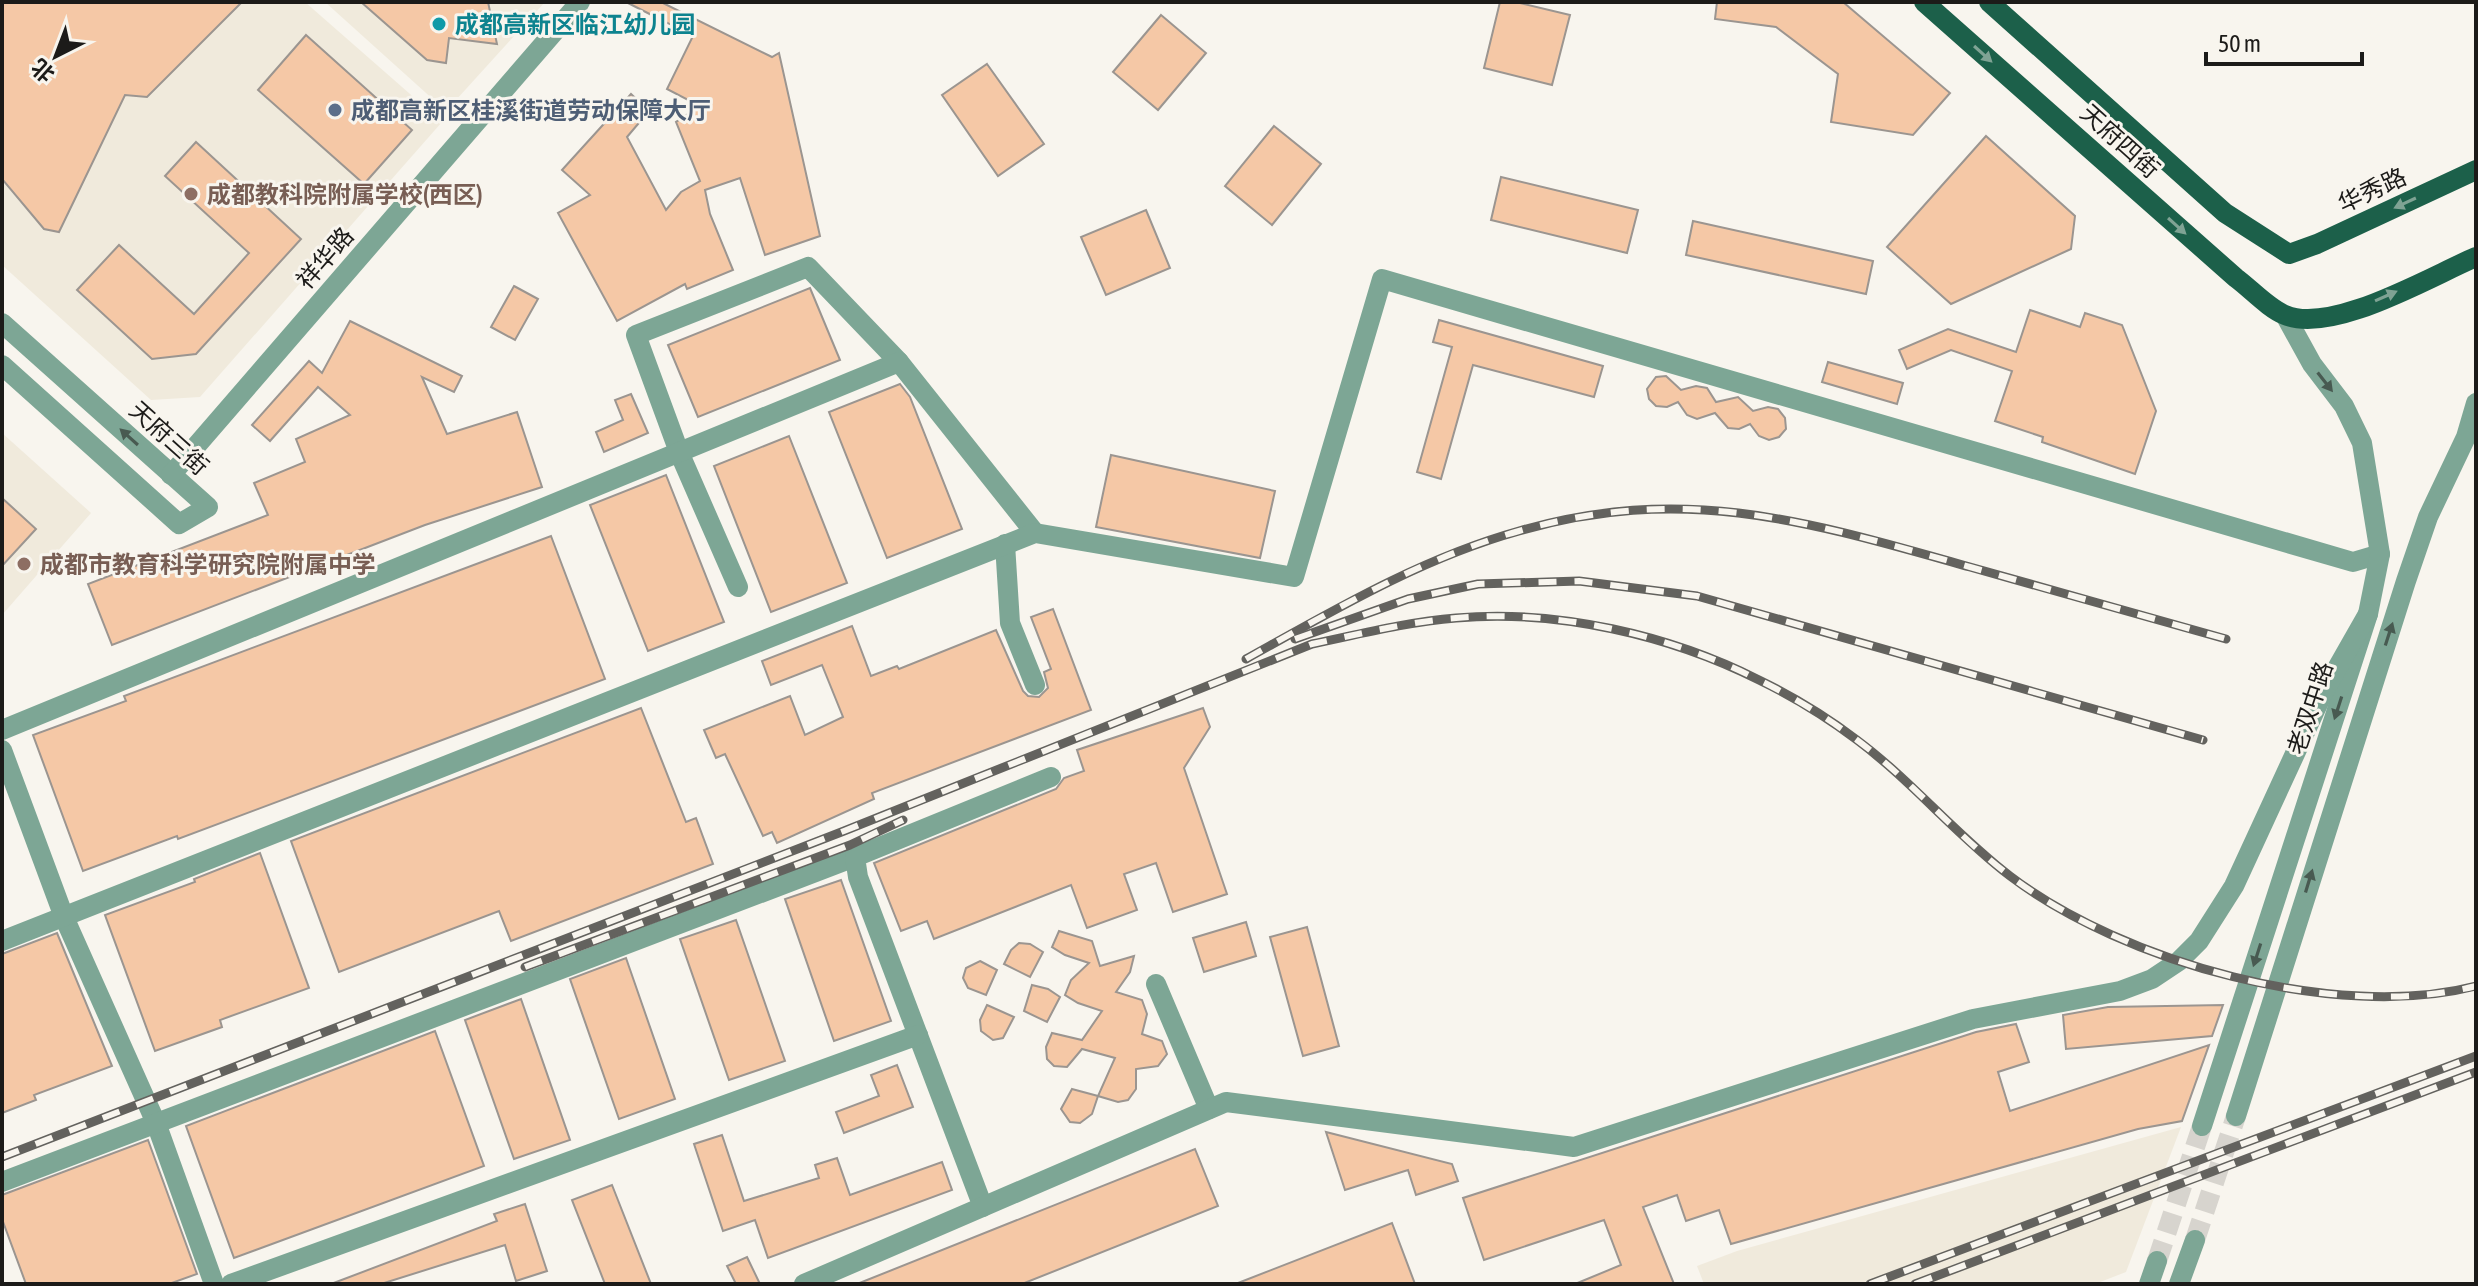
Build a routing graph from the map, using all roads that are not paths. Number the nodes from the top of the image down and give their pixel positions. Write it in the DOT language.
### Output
graph roads {
  1 [pos="580,2"];
  2 [pos="1924,2"];
  3 [pos="1989,2"];
  4 [pos="2476,170"];
  5 [pos="2289,254"];
  6 [pos="2476,257"];
  7 [pos="2285,315"];
  8 [pos="2,323"];
  9 [pos="899,362"];
  10 [pos="2,365"];
  11 [pos="2476,403"];
  12 [pos="679,452"];
  13 [pos="171,475"];
  14 [pos="1035,533"];
  15 [pos="1005,544"];
  16 [pos="2380,554"];
  17 [pos="738,587"];
  18 [pos="2368,614"];
  19 [pos="1035,685"];
  20 [pos="2,730"];
  21 [pos="2,750"];
  22 [pos="1051,777"];
  23 [pos="855,857"];
  24 [pos="64,917"];
  25 [pos="2,941"];
  26 [pos="1156,984"];
  27 [pos="918,1035"];
  28 [pos="1209,1109"];
  29 [pos="2236,1116"];
  30 [pos="156,1123"];
  31 [pos="2202,1126"];
  32 [pos="2,1182"];
  33 [pos="983,1207"];
  34 [pos="2195,1240"];
  35 [pos="2157,1261"];
  36 [pos="214,1284"];
  37 [pos="231,1284"];
  38 [pos="804,1284"];
  39 [pos="2149,1284"];
  40 [pos="2179,1284"];
  1 -- 13 [label="street, 祥华路"];
  2 -- 7 [label="main road, 天府四街, one-way"];
  3 -- 5 [label="main road, 天府四街"];
  4 -- 5 [label="main road, 华秀路, one-way"];
  7 -- 6 [label="main road, one-way"];
  7 -- 16 [label="street, 老双中路, one-way"];
  13 -- 8 [label="street, 天府三街, one-way"];
  9 -- 12 [label="street"];
  9 -- 12 [label="street"];
  9 -- 14 [label="street"];
  10 -- 13 [label="street, 天府三街"];
  29 -- 11 [label="street, one-way"];
  12 -- 17 [label="street"];
  12 -- 20 [label="street"];
  14 -- 15 [label="street"];
  14 -- 16 [label="street"];
  15 -- 19 [label="street"];
  15 -- 24 [label="street"];
  16 -- 18 [label="street, 老双中路"];
  18 -- 28 [label="street"];
  18 -- 31 [label="street, 老双中路, one-way"];
  21 -- 24 [label="street"];
  22 -- 23 [label="street"];
  23 -- 27 [label="street"];
  23 -- 30 [label="street"];
  24 -- 25 [label="street"];
  24 -- 30 [label="street"];
  26 -- 28 [label="street"];
  27 -- 33 [label="street"];
  27 -- 37 [label="street"];
  28 -- 33 [label="street"];
  30 -- 32 [label="street"];
  30 -- 36 [label="street"];
  33 -- 38 [label="street"];
  34 -- 40 [label="street"];
  35 -- 39 [label="street"];
}
